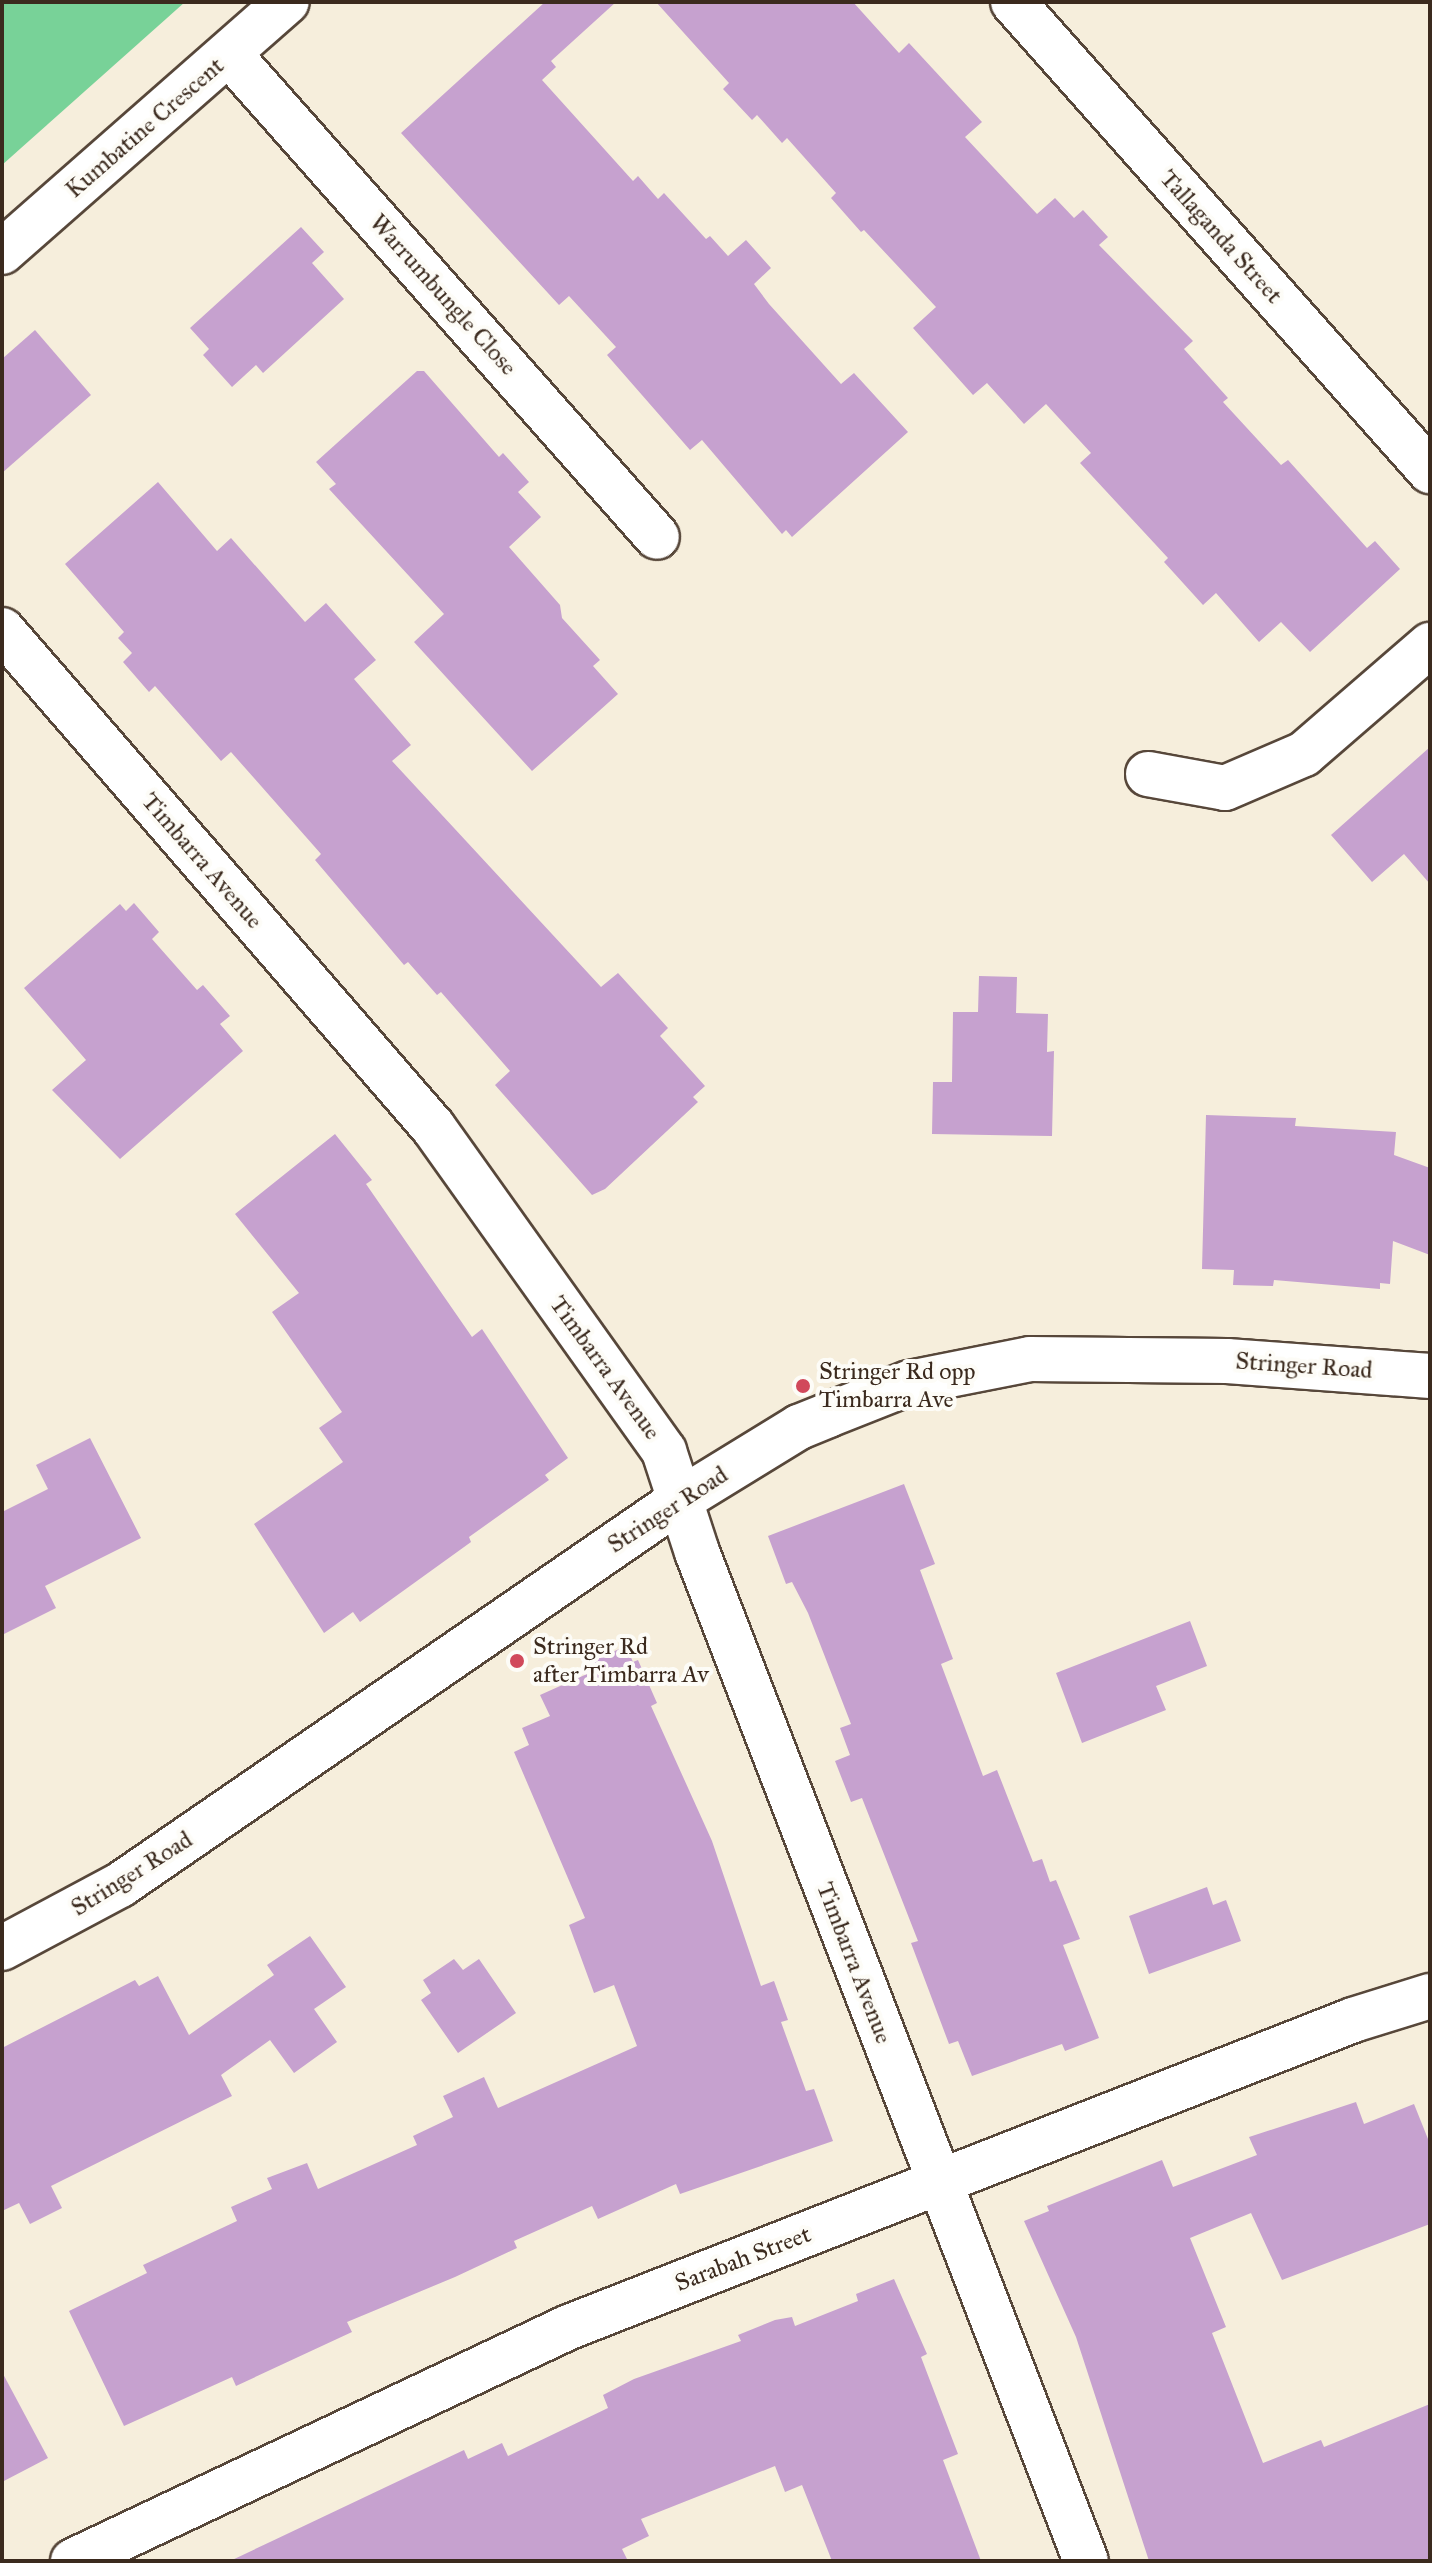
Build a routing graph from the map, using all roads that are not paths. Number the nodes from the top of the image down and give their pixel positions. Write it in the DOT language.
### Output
graph roads {
  1 [pos="287,2"];
  2 [pos="1013,2"];
  3 [pos="229,54"];
  4 [pos="2,252"];
  5 [pos="1425,457"];
  6 [pos="657,537"];
  7 [pos="2,630"];
  8 [pos="1430,645"];
  9 [pos="1148,774"];
  10 [pos="1430,1376"];
  11 [pos="680,1500"];
  12 [pos="2,1948"];
  13 [pos="1430,1996"];
  14 [pos="938,2183"];
  15 [pos="73,2561"];
  16 [pos="1086,2561"];
  1 -- 3 [label="street, Kumbatine Crescent"];
  2 -- 5 [label="street, Tallaganda Street"];
  3 -- 4 [label="street, Kumbatine Crescent"];
  3 -- 6 [label="street, Warrumbungle Close"];
  7 -- 11 [label="street, Timbarra Avenue"];
  8 -- 9 [label="street"];
  10 -- 11 [label="street, Stringer Road"];
  11 -- 12 [label="street, Stringer Road"];
  11 -- 14 [label="street, Timbarra Avenue"];
  13 -- 14 [label="street, Sarabah Street"];
  14 -- 15 [label="street, Sarabah Street"];
  14 -- 16 [label="street, Timbarra Avenue"];
}
